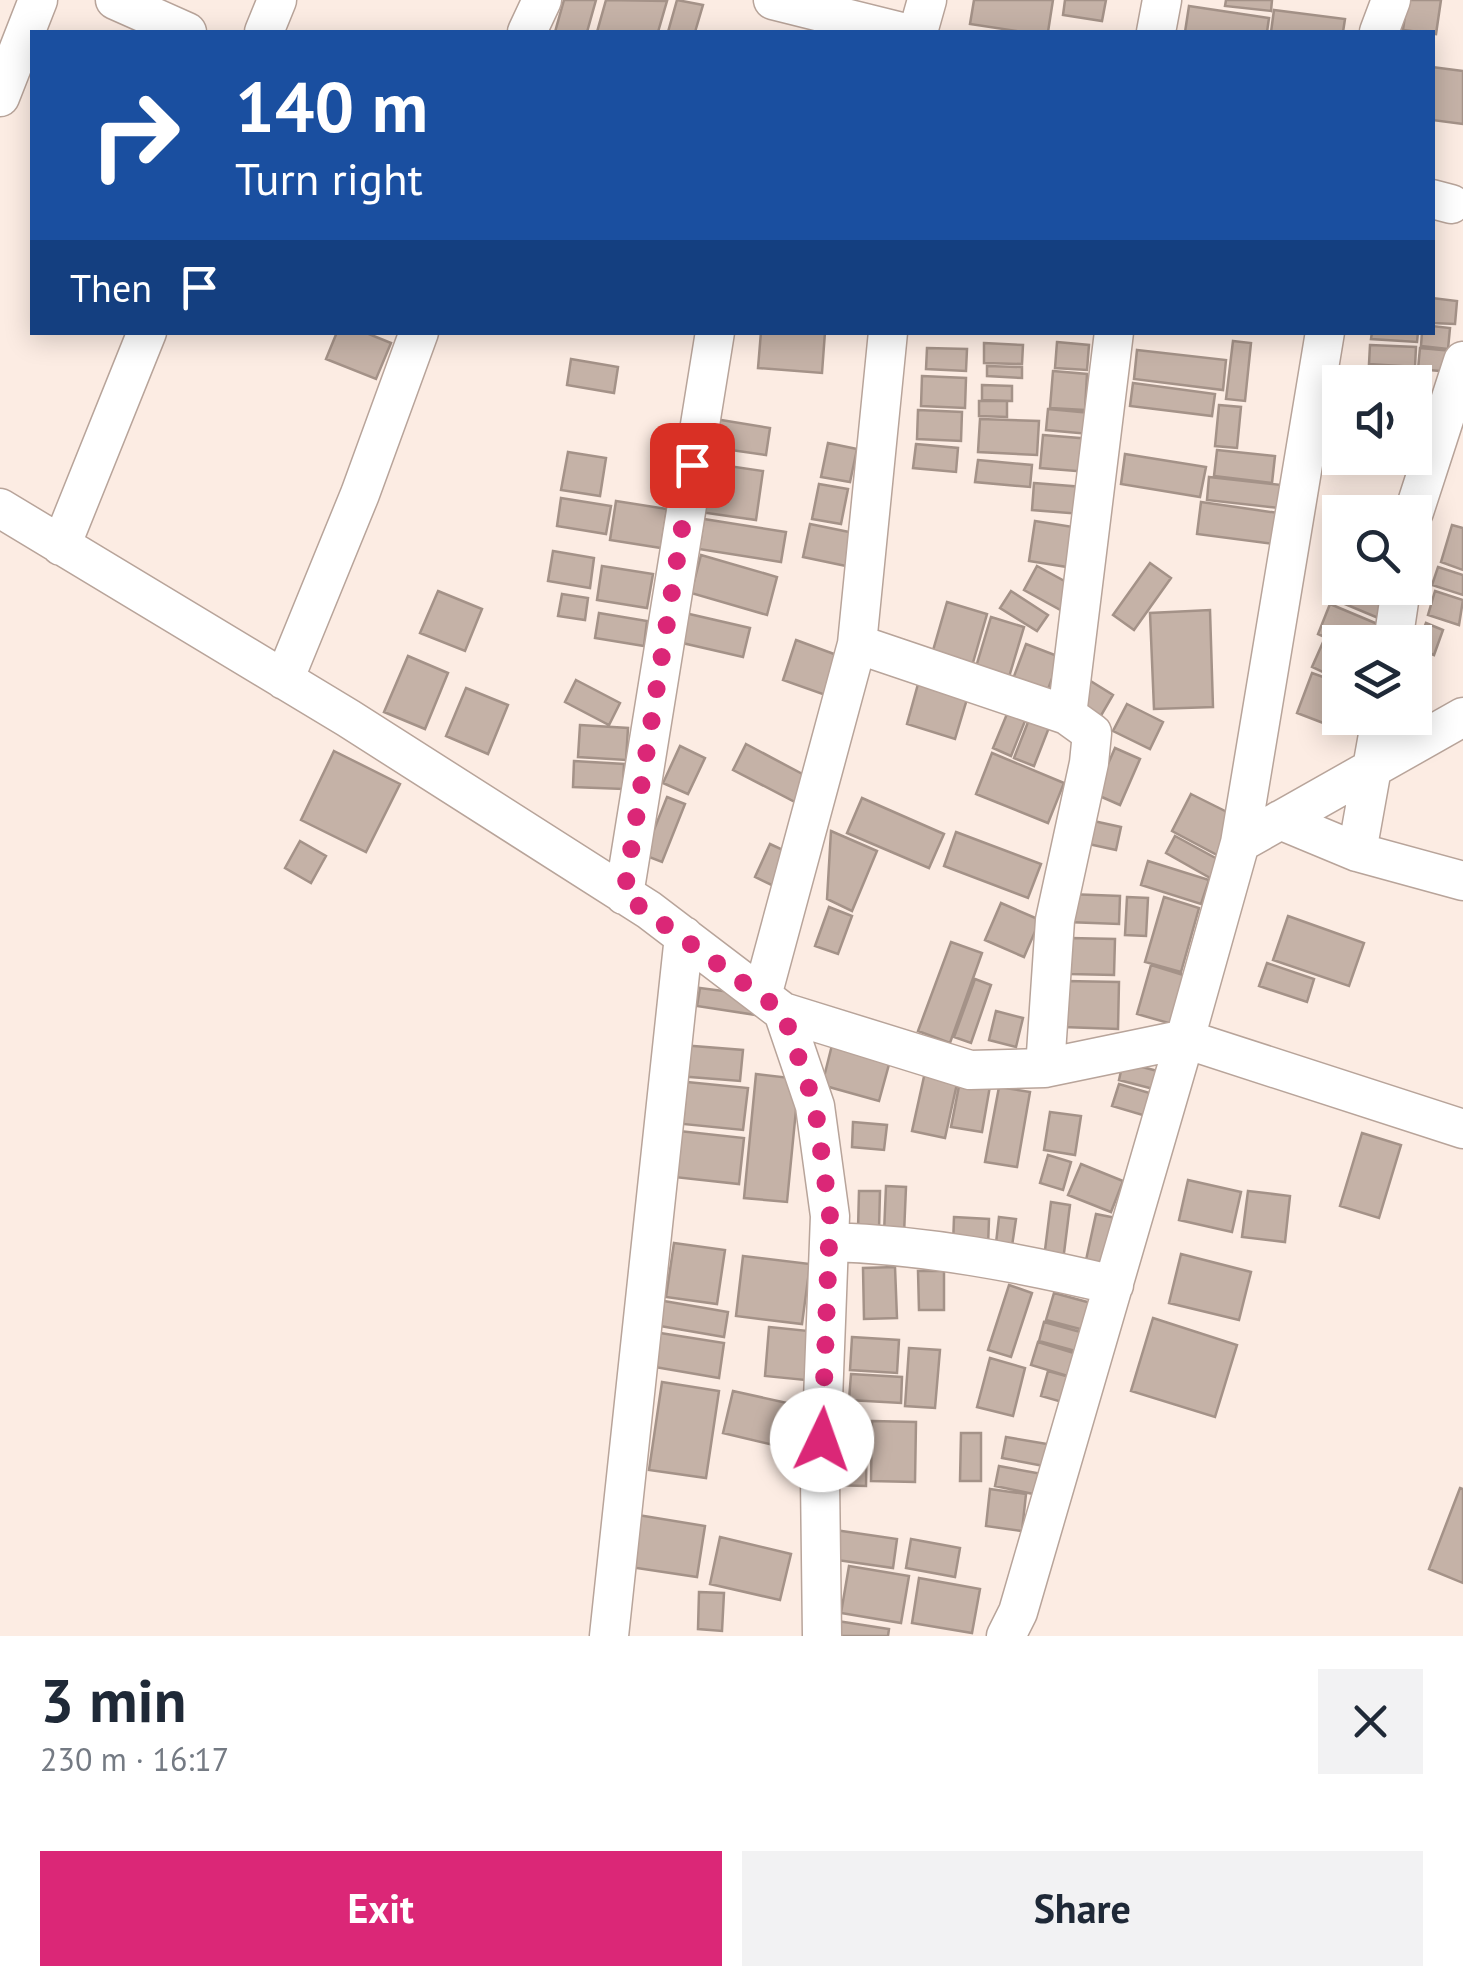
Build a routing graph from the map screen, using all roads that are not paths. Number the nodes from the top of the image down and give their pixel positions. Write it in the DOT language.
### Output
graph roads {
  1 [pos="38,0"];
  2 [pos="115,0"];
  3 [pos="276,0"];
  4 [pos="542,0"];
  5 [pos="926,0"];
  6 [pos="1162,0"];
  7 [pos="1390,0"];
  8 [pos="768,9"];
  9 [pos="183,30"];
  10 [pos="265,30"];
  11 [pos="528,30"];
  12 [pos="889,30"];
  13 [pos="918,30"];
  14 [pos="1156,30"];
  15 [pos="1380,30"];
  16 [pos="0,96"];
  17 [pos="146,335"];
  18 [pos="418,335"];
  19 [pos="715,335"];
  20 [pos="888,335"];
  21 [pos="1114,335"];
  22 [pos="1324,335"];
  23 [pos="1463,362"];
  24 [pos="1420,495"];
  25 [pos="0,508"];
  26 [pos="61,546"];
  27 [pos="857,644"];
  28 [pos="284,680"];
  29 [pos="1066,715"];
  30 [pos="1463,717"];
  31 [pos="1379,735"];
  32 [pos="1374,767"];
  33 [pos="1280,820"];
  34 [pos="1240,842"];
  35 [pos="1356,852"];
  36 [pos="1463,881"];
  37 [pos="624,895"];
  38 [pos="684,936"];
  39 [pos="773,1004"];
  40 [pos="1185,1040"];
  41 [pos="1045,1068"];
  42 [pos="1463,1130"];
  43 [pos="832,1242"];
  44 [pos="1114,1285"];
  45 [pos="609,1636"];
  46 [pos="822,1636"];
  47 [pos="1006,1636"];
  1 -- 16 [label="street"];
  2 -- 9 [label="street"];
  3 -- 10 [label="street"];
  4 -- 11 [label="street"];
  5 -- 13 [label="street"];
  6 -- 14 [label="street"];
  7 -- 15 [label="street"];
  8 -- 12 [label="street"];
  17 -- 26 [label="street"];
  18 -- 28 [label="street"];
  19 -- 37 [label="street"];
  20 -- 27 [label="street"];
  21 -- 29 [label="street"];
  22 -- 34 [label="street"];
  23 -- 24 [label="street"];
  25 -- 26 [label="street"];
  26 -- 28 [label="street"];
  27 -- 29 [label="street"];
  27 -- 39 [label="street"];
  28 -- 37 [label="street"];
  29 -- 41 [label="street"];
  30 -- 32 [label="street"];
  31 -- 32 [label="street"];
  32 -- 33 [label="street"];
  32 -- 35 [label="street"];
  33 -- 34 [label="street"];
  33 -- 35 [label="street"];
  34 -- 40 [label="street"];
  35 -- 36 [label="street"];
  37 -- 38 [label="street"];
  38 -- 39 [label="street"];
  38 -- 45 [label="street"];
  39 -- 41 [label="street"];
  39 -- 43 [label="street"];
  40 -- 41 [label="street"];
  40 -- 42 [label="street"];
  40 -- 44 [label="street"];
  43 -- 44 [label="street"];
  43 -- 46 [label="street"];
  44 -- 47 [label="street"];
}
